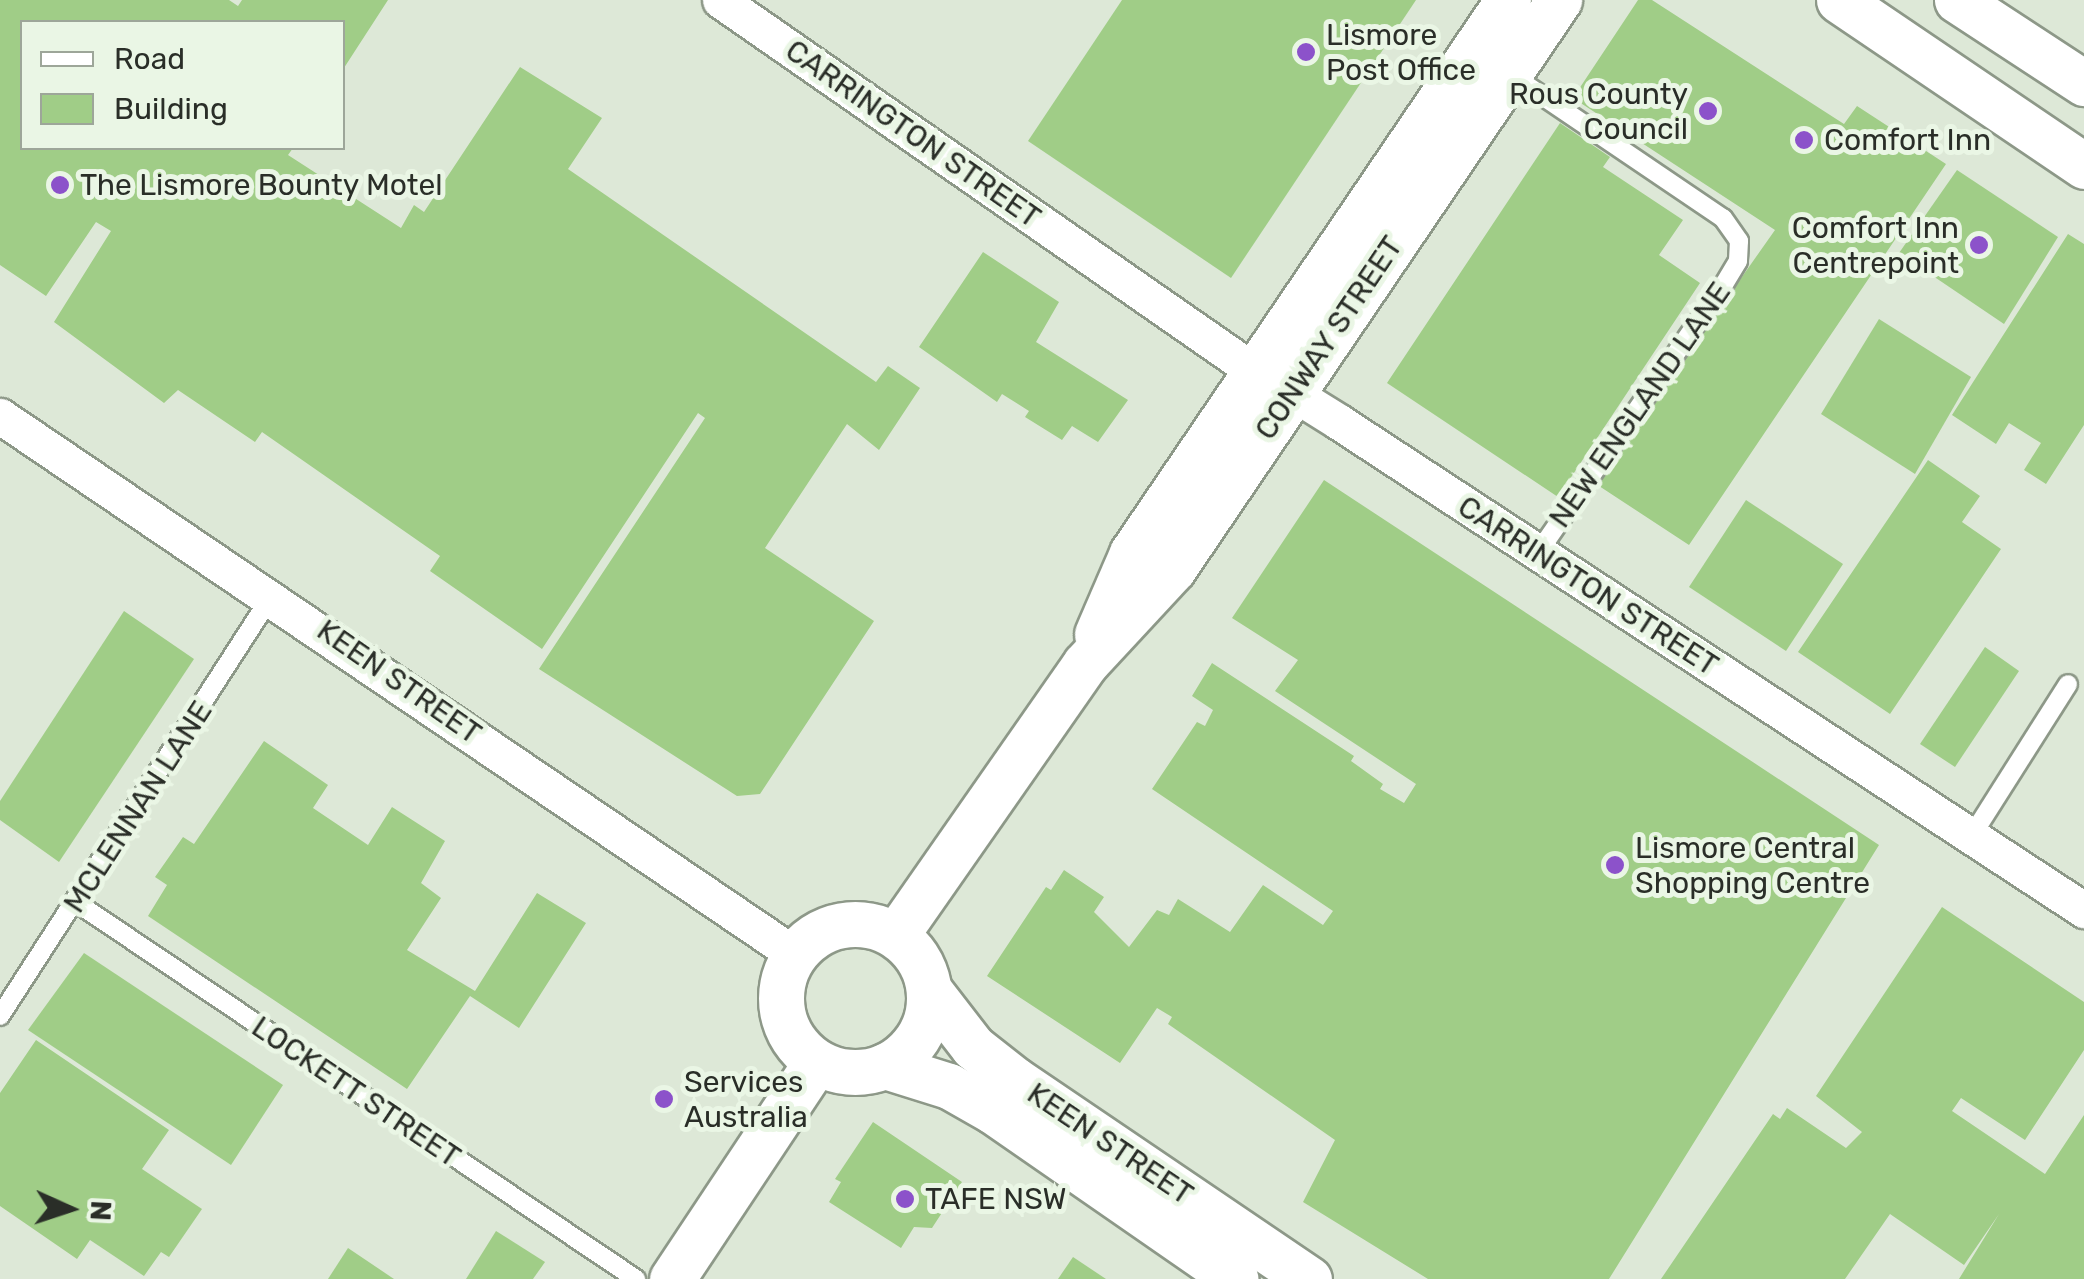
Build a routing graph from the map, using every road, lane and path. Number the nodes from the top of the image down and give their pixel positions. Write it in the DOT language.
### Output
graph roads {
  1 [pos="720,0"];
  2 [pos="1508,0"];
  3 [pos="1558,0"];
  4 [pos="1839,0"];
  5 [pos="1957,0"];
  6 [pos="1509,74"];
  7 [pos="2084,83"];
  8 [pos="2084,166"];
  9 [pos="1272,382"];
  10 [pos="0,416"];
  11 [pos="1538,553"];
  12 [pos="272,595"];
  13 [pos="1085,664"];
  14 [pos="2068,684"];
  15 [pos="1972,836"];
  16 [pos="77,904"];
  17 [pos="2084,910"];
  18 [pos="896,935"];
  19 [pos="794,954"];
  20 [pos="929,990"];
  21 [pos="0,1016"];
  22 [pos="816,1062"];
  23 [pos="885,1066"];
  24 [pos="636,1279"];
  25 [pos="672,1279"];
  26 [pos="1236,1279"];
  27 [pos="1310,1279"];
  1 -- 9 [label="street, CARRINGTON STREET"];
  2 -- 9 [label="street, CONWAY STREET"];
  3 -- 6 [label="street, CONWAY STREET"];
  4 -- 8 [label="street"];
  5 -- 7 [label="street"];
  6 -- 9 [label="street, CONWAY STREET"];
  6 -- 11 [label="lane, NEW ENGLAND LANE"];
  9 -- 11 [label="street, CARRINGTON STREET"];
  9 -- 13 [label="street, CONWAY STREET"];
  9 -- 13 [label="street, CONWAY STREET"];
  10 -- 12 [label="street, KEEN STREET"];
  11 -- 15 [label="street, CARRINGTON STREET"];
  12 -- 16 [label="lane, MCLENNAN LANE"];
  12 -- 19 [label="street, KEEN STREET"];
  13 -- 18 [label="street, CONWAY STREET"];
  14 -- 15 [label="lane"];
  15 -- 17 [label="street, CARRINGTON STREET"];
  16 -- 21 [label="lane, MCLENNAN LANE"];
  16 -- 24 [label="lane, LOCKETT STREET"];
  18 -- 19 [label="street"];
  18 -- 20 [label="street"];
  19 -- 22 [label="street"];
  20 -- 23 [label="street"];
  20 -- 27 [label="street, KEEN STREET"];
  22 -- 23 [label="street"];
  22 -- 25 [label="street"];
  23 -- 26 [label="street, KEEN STREET"];
}
